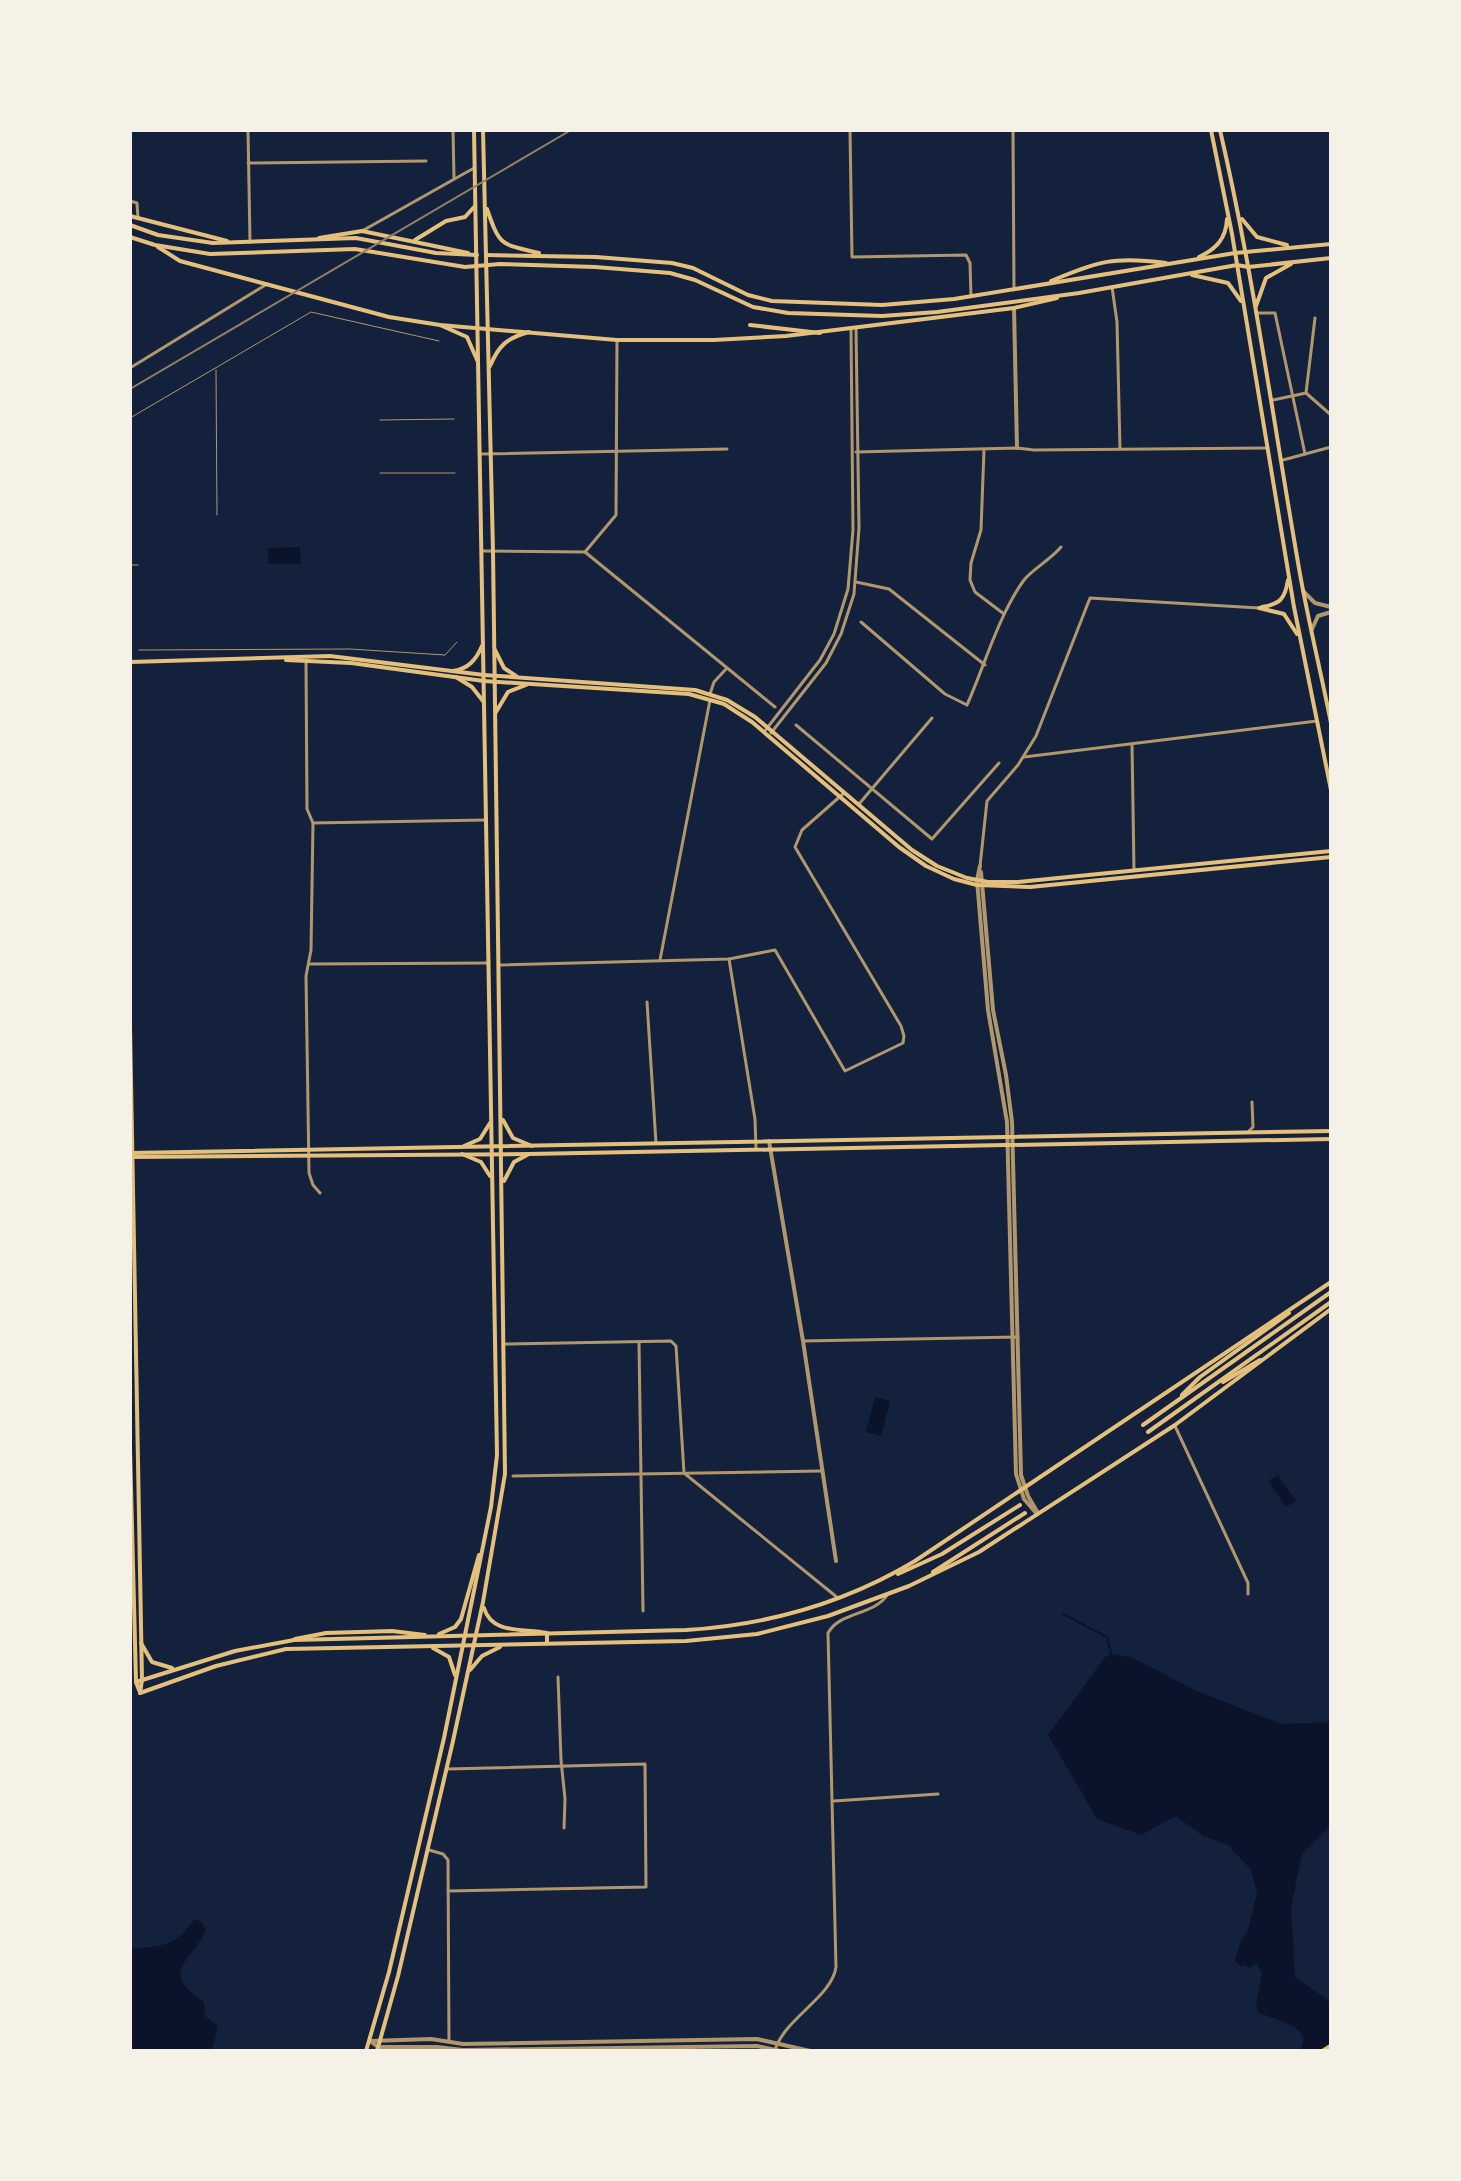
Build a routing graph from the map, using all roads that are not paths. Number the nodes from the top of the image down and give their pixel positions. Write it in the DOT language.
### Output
graph roads {
  1 [pos="248,130"];
  2 [pos="453,130"];
  3 [pos="474,130"];
  4 [pos="483,130"];
  5 [pos="850,130"];
  6 [pos="1013,130"];
  7 [pos="1211,130"];
  8 [pos="1220,130"];
  9 [pos="426,161"];
  10 [pos="248,163"];
  11 [pos="475,168"];
  12 [pos="454,180"];
  13 [pos="130,201"];
  14 [pos="476,204"];
  15 [pos="485,204"];
  16 [pos="1227,205"];
  17 [pos="1239,213"];
  18 [pos="130,216"];
  19 [pos="138,218"];
  20 [pos="130,225"];
  21 [pos="362,231"];
  22 [pos="130,237"];
  23 [pos="309,240"];
  24 [pos="414,240"];
  25 [pos="250,243"];
  26 [pos="237,244"];
  27 [pos="1331,244"];
  28 [pos="155,245"];
  29 [pos="1297,247"];
  30 [pos="1246,251"];
  31 [pos="1235,253"];
  32 [pos="477,255"];
  33 [pos="486,255"];
  34 [pos="549,255"];
  35 [pos="1331,258"];
  36 [pos="1193,260"];
  37 [pos="1301,261"];
  38 [pos="1173,264"];
  39 [pos="487,265"];
  40 [pos="1237,265"];
  41 [pos="477,266"];
  42 [pos="1248,267"];
  43 [pos="1186,274"];
  44 [pos="267,284"];
  45 [pos="1042,285"];
  46 [pos="1112,287"];
  47 [pos="1014,290"];
  48 [pos="1079,293"];
  49 [pos="971,296"];
  50 [pos="1014,308"];
  51 [pos="1244,309"];
  52 [pos="1256,311"];
  53 [pos="1315,318"];
  54 [pos="440,325"];
  55 [pos="750,325"];
  56 [pos="479,328"];
  57 [pos="488,329"];
  58 [pos="853,330"];
  59 [pos="529,332"];
  60 [pos="820,333"];
  61 [pos="617,340"];
  62 [pos="439,341"];
  63 [pos="130,368"];
  64 [pos="216,368"];
  65 [pos="480,368"];
  66 [pos="489,368"];
  67 [pos="1306,393"];
  68 [pos="1293,396"];
  69 [pos="1273,400"];
  70 [pos="1331,415"];
  71 [pos="130,418"];
  72 [pos="454,419"];
  73 [pos="380,420"];
  74 [pos="1331,447"];
  75 [pos="1017,448"];
  76 [pos="1267,448"];
  77 [pos="727,449"];
  78 [pos="1120,449"];
  79 [pos="984,450"];
  80 [pos="618,452"];
  81 [pos="852,452"];
  82 [pos="858,452"];
  83 [pos="482,454"];
  84 [pos="491,454"];
  85 [pos="1305,454"];
  86 [pos="1283,460"];
  87 [pos="380,473"];
  88 [pos="455,473"];
  89 [pos="217,515"];
  90 [pos="1061,547"];
  91 [pos="483,551"];
  92 [pos="493,551"];
  93 [pos="585,552"];
  94 [pos="130,565"];
  95 [pos="138,565"];
  96 [pos="1288,575"];
  97 [pos="856,582"];
  98 [pos="1303,591"];
  99 [pos="1259,608"];
  100 [pos="1331,610"];
  101 [pos="1005,614"];
  102 [pos="861,622"];
  103 [pos="1312,631"];
  104 [pos="485,638"];
  105 [pos="1300,640"];
  106 [pos="493,641"];
  107 [pos="457,642"];
  108 [pos="139,650"];
  109 [pos="306,659"];
  110 [pos="130,662"];
  111 [pos="985,666"];
  112 [pos="727,668"];
  113 [pos="454,674"];
  114 [pos="484,678"];
  115 [pos="522,678"];
  116 [pos="494,679"];
  117 [pos="531,684"];
  118 [pos="710,697"];
  119 [pos="775,707"];
  120 [pos="484,709"];
  121 [pos="932,718"];
  122 [pos="495,719"];
  123 [pos="485,720"];
  124 [pos="1317,721"];
  125 [pos="1331,723"];
  126 [pos="796,725"];
  127 [pos="768,732"];
  128 [pos="1132,744"];
  129 [pos="1024,757"];
  130 [pos="999,763"];
  131 [pos="872,789"];
  132 [pos="1331,790"];
  133 [pos="842,795"];
  134 [pos="858,805"];
  135 [pos="487,820"];
  136 [pos="313,823"];
  137 [pos="1331,854"];
  138 [pos="980,866"];
  139 [pos="1134,870"];
  140 [pos="979,883"];
  141 [pos="729,959"];
  142 [pos="660,960"];
  143 [pos="490,963"];
  144 [pos="309,964"];
  145 [pos="499,965"];
  146 [pos="647,1002"];
  147 [pos="130,1026"];
  148 [pos="1252,1102"];
  149 [pos="502,1112"];
  150 [pos="492,1113"];
  151 [pos="1253,1127"];
  152 [pos="1331,1131"];
  153 [pos="1247,1133"];
  154 [pos="1259,1133"];
  155 [pos="1010,1137"];
  156 [pos="1331,1139"];
  157 [pos="756,1141"];
  158 [pos="769,1141"];
  159 [pos="656,1143"];
  160 [pos="561,1145"];
  161 [pos="1010,1145"];
  162 [pos="464,1146"];
  163 [pos="492,1146"];
  164 [pos="502,1146"];
  165 [pos="532,1146"];
  166 [pos="309,1149"];
  167 [pos="756,1149"];
  168 [pos="771,1149"];
  169 [pos="462,1154"];
  170 [pos="492,1154"];
  171 [pos="502,1154"];
  172 [pos="529,1154"];
  173 [pos="562,1154"];
  174 [pos="131,1155"];
  175 [pos="309,1156"];
  176 [pos="493,1184"];
  177 [pos="502,1187"];
  178 [pos="320,1193"];
  179 [pos="1331,1282"];
  180 [pos="1331,1292"];
  181 [pos="1303,1301"];
  182 [pos="1331,1302"];
  183 [pos="1331,1309"];
  184 [pos="1015,1337"];
  185 [pos="803,1341"];
  186 [pos="639,1342"];
  187 [pos="505,1344"];
  188 [pos="1283,1346"];
  189 [pos="1197,1397"];
  190 [pos="1173,1404"];
  191 [pos="1143,1425"];
  192 [pos="1175,1425"];
  193 [pos="1148,1432"];
  194 [pos="130,1448"];
  195 [pos="823,1471"];
  196 [pos="684,1473"];
  197 [pos="641,1474"];
  198 [pos="513,1476"];
  199 [pos="1022,1490"];
  200 [pos="1020,1505"];
  201 [pos="1025,1513"];
  202 [pos="1038,1515"];
  203 [pos="485,1537"];
  204 [pos="836,1561"];
  205 [pos="884,1580"];
  206 [pos="909,1586"];
  207 [pos="888,1594"];
  208 [pos="1248,1594"];
  209 [pos="838,1598"];
  210 [pos="483,1602"];
  211 [pos="643,1611"];
  212 [pos="547,1633"];
  213 [pos="466,1635"];
  214 [pos="476,1635"];
  215 [pos="431,1637"];
  216 [pos="141,1643"];
  217 [pos="510,1644"];
  218 [pos="547,1644"];
  219 [pos="464,1645"];
  220 [pos="474,1645"];
  221 [pos="426,1646"];
  222 [pos="179,1667"];
  223 [pos="467,1676"];
  224 [pos="558,1677"];
  225 [pos="139,1681"];
  226 [pos="455,1687"];
  227 [pos="563,1766"];
  228 [pos="447,1769"];
  229 [pos="938,1794"];
  230 [pos="832,1802"];
  231 [pos="564,1828"];
  232 [pos="428,1850"];
  233 [pos="448,1891"];
  234 [pos="381,2039"];
  235 [pos="370,2041"];
  236 [pos="449,2041"];
  237 [pos="1331,2046"];
  238 [pos="777,2048"];
  239 [pos="378,2049"];
  240 [pos="652,2049"];
  241 [pos="449,2050"];
  242 [pos="366,2051"];
  243 [pos="810,2051"];
  244 [pos="1323,2051"];
  1 -- 10 [label="street"];
  2 -- 12 [label="street"];
  3 -- 11 [label="main road"];
  4 -- 15 [label="main road"];
  5 -- 49 [label="street"];
  6 -- 47 [label="street"];
  7 -- 16 [label="main road"];
  8 -- 17 [label="main road"];
  9 -- 10 [label="street"];
  10 -- 25 [label="street"];
  11 -- 12 [label="street"];
  11 -- 14 [label="main road"];
  12 -- 21 [label="street"];
  13 -- 19 [label="street"];
  14 -- 24 [label="main road"];
  14 -- 32 [label="main road"];
  15 -- 33 [label="main road"];
  15 -- 34 [label="main road"];
  16 -- 31 [label="main road"];
  16 -- 36 [label="main road"];
  17 -- 29 [label="main road"];
  17 -- 30 [label="main road"];
  18 -- 19 [label="main road"];
  19 -- 26 [label="main road"];
  20 -- 26 [label="main road"];
  21 -- 23 [label="main road"];
  21 -- 24 [label="main road"];
  22 -- 28 [label="main road"];
  23 -- 25 [label="main road"];
  23 -- 32 [label="main road"];
  24 -- 32 [label="main road"];
  25 -- 26 [label="main road"];
  27 -- 29 [label="main road"];
  28 -- 41 [label="main road"];
  28 -- 44 [label="main road"];
  29 -- 30 [label="main road"];
  30 -- 31 [label="main road"];
  30 -- 42 [label="main road"];
  31 -- 36 [label="main road"];
  31 -- 40 [label="main road"];
  32 -- 33 [label="main road"];
  32 -- 41 [label="main road"];
  33 -- 34 [label="main road"];
  33 -- 39 [label="main road"];
  34 -- 49 [label="main road"];
  35 -- 37 [label="main road"];
  36 -- 38 [label="main road"];
  37 -- 42 [label="main road"];
  37 -- 52 [label="main road"];
  38 -- 45 [label="main road"];
  38 -- 45 [label="main road"];
  39 -- 41 [label="main road"];
  39 -- 48 [label="main road"];
  39 -- 57 [label="main road"];
  40 -- 42 [label="main road"];
  40 -- 43 [label="main road"];
  40 -- 51 [label="main road"];
  41 -- 56 [label="main road"];
  42 -- 52 [label="main road"];
  43 -- 46 [label="main road"];
  43 -- 51 [label="main road"];
  44 -- 54 [label="main road"];
  44 -- 63 [label="street"];
  45 -- 47 [label="main road"];
  46 -- 48 [label="main road"];
  46 -- 78 [label="street"];
  47 -- 49 [label="main road"];
  48 -- 50 [label="main road"];
  50 -- 58 [label="main road"];
  50 -- 75 [label="street"];
  51 -- 76 [label="main road"];
  52 -- 68 [label="street"];
  52 -- 69 [label="main road"];
  53 -- 67 [label="street"];
  54 -- 56 [label="main road"];
  54 -- 65 [label="main road"];
  55 -- 60 [label="main road"];
  56 -- 57 [label="main road"];
  56 -- 65 [label="main road"];
  57 -- 59 [label="main road"];
  57 -- 66 [label="main road"];
  58 -- 60 [label="main road"];
  58 -- 81 [label="street"];
  58 -- 82 [label="street"];
  59 -- 61 [label="main road"];
  59 -- 66 [label="main road"];
  60 -- 61 [label="main road"];
  61 -- 80 [label="street"];
  62 -- 64 [label="lane"];
  64 -- 71 [label="lane"];
  64 -- 89 [label="lane"];
  65 -- 83 [label="main road"];
  66 -- 84 [label="main road"];
  67 -- 68 [label="street"];
  67 -- 70 [label="street"];
  68 -- 69 [label="street"];
  68 -- 85 [label="street"];
  69 -- 86 [label="main road"];
  72 -- 73 [label="lane"];
  74 -- 85 [label="street"];
  75 -- 78 [label="street"];
  75 -- 79 [label="street"];
  76 -- 78 [label="street"];
  76 -- 96 [label="main road"];
  77 -- 80 [label="street"];
  79 -- 82 [label="street"];
  79 -- 101 [label="street"];
  80 -- 84 [label="street"];
  80 -- 93 [label="street"];
  81 -- 82 [label="street"];
  81 -- 127 [label="street"];
  82 -- 97 [label="street"];
  83 -- 84 [label="street"];
  83 -- 91 [label="main road"];
  84 -- 92 [label="main road"];
  85 -- 86 [label="street"];
  86 -- 98 [label="main road"];
  87 -- 88 [label="lane"];
  90 -- 101 [label="street"];
  91 -- 92 [label="street"];
  91 -- 104 [label="main road"];
  92 -- 93 [label="street"];
  92 -- 106 [label="main road"];
  93 -- 112 [label="street"];
  94 -- 95 [label="lane"];
  96 -- 99 [label="main road"];
  96 -- 105 [label="main road"];
  97 -- 111 [label="street"];
  97 -- 127 [label="street"];
  98 -- 100 [label="street"];
  98 -- 103 [label="main road"];
  99 -- 105 [label="main road"];
  99 -- 129 [label="street"];
  100 -- 103 [label="street"];
  101 -- 111 [label="street"];
  102 -- 111 [label="street"];
  103 -- 125 [label="main road"];
  104 -- 106 [label="main road"];
  104 -- 113 [label="main road"];
  104 -- 114 [label="main road"];
  105 -- 124 [label="main road"];
  106 -- 115 [label="main road"];
  106 -- 116 [label="main road"];
  107 -- 108 [label="lane"];
  109 -- 110 [label="main road"];
  109 -- 113 [label="main road"];
  109 -- 136 [label="street"];
  112 -- 118 [label="street"];
  112 -- 119 [label="street"];
  113 -- 114 [label="main road"];
  113 -- 120 [label="main road"];
  114 -- 116 [label="main road"];
  114 -- 120 [label="main road"];
  115 -- 116 [label="main road"];
  115 -- 118 [label="main road"];
  116 -- 117 [label="main road"];
  116 -- 122 [label="main road"];
  117 -- 118 [label="main road"];
  117 -- 122 [label="main road"];
  118 -- 127 [label="main road"];
  118 -- 142 [label="street"];
  120 -- 123 [label="main road"];
  121 -- 131 [label="street"];
  122 -- 123 [label="main road"];
  122 -- 145 [label="main road"];
  123 -- 135 [label="main road"];
  124 -- 128 [label="street"];
  124 -- 132 [label="main road"];
  126 -- 131 [label="street"];
  127 -- 133 [label="main road"];
  128 -- 129 [label="street"];
  128 -- 139 [label="street"];
  129 -- 138 [label="street"];
  130 -- 131 [label="street"];
  131 -- 134 [label="street"];
  133 -- 134 [label="main road"];
  133 -- 140 [label="main road"];
  133 -- 141 [label="street"];
  134 -- 140 [label="main road"];
  135 -- 136 [label="street"];
  135 -- 143 [label="main road"];
  136 -- 144 [label="street"];
  137 -- 139 [label="main road"];
  137 -- 140 [label="main road"];
  138 -- 140 [label="street"];
  139 -- 140 [label="main road"];
  140 -- 155 [label="street"];
  141 -- 142 [label="street"];
  141 -- 157 [label="street"];
  142 -- 145 [label="street"];
  143 -- 144 [label="street"];
  143 -- 150 [label="main road"];
  144 -- 166 [label="street"];
  145 -- 149 [label="main road"];
  146 -- 159 [label="street"];
  147 -- 174 [label="main road"];
  148 -- 151 [label="street"];
  149 -- 164 [label="main road"];
  149 -- 165 [label="main road"];
  150 -- 162 [label="main road"];
  150 -- 163 [label="main road"];
  151 -- 153 [label="street"];
  151 -- 154 [label="street"];
  152 -- 154 [label="main road"];
  153 -- 154 [label="main road"];
  153 -- 155 [label="main road"];
  155 -- 158 [label="main road"];
  155 -- 161 [label="street"];
  156 -- 161 [label="main road"];
  157 -- 158 [label="main road"];
  157 -- 159 [label="main road"];
  157 -- 167 [label="street"];
  158 -- 168 [label="street"];
  159 -- 160 [label="main road"];
  160 -- 165 [label="main road"];
  160 -- 173 [label="main road"];
  161 -- 168 [label="main road"];
  161 -- 184 [label="street"];
  162 -- 163 [label="main road"];
  162 -- 166 [label="main road"];
  163 -- 164 [label="main road"];
  163 -- 170 [label="main road"];
  164 -- 165 [label="main road"];
  164 -- 171 [label="main road"];
  166 -- 174 [label="main road"];
  166 -- 175 [label="street"];
  167 -- 168 [label="main road"];
  167 -- 173 [label="main road"];
  168 -- 185 [label="street"];
  169 -- 170 [label="main road"];
  169 -- 175 [label="main road"];
  169 -- 176 [label="main road"];
  170 -- 171 [label="main road"];
  170 -- 176 [label="main road"];
  171 -- 172 [label="main road"];
  171 -- 177 [label="main road"];
  172 -- 173 [label="main road"];
  172 -- 177 [label="main road"];
  174 -- 175 [label="main road"];
  174 -- 216 [label="main road"];
  175 -- 178 [label="street"];
  176 -- 203 [label="main road"];
  177 -- 187 [label="main road"];
  179 -- 181 [label="main road"];
  180 -- 190 [label="main road"];
  181 -- 190 [label="main road"];
  181 -- 199 [label="main road"];
  182 -- 189 [label="main road"];
  183 -- 188 [label="main road"];
  184 -- 185 [label="street"];
  184 -- 199 [label="street"];
  185 -- 195 [label="street"];
  186 -- 187 [label="street"];
  186 -- 196 [label="street"];
  186 -- 197 [label="street"];
  187 -- 210 [label="main road"];
  188 -- 189 [label="main road"];
  188 -- 192 [label="main road"];
  189 -- 193 [label="main road"];
  190 -- 191 [label="main road"];
  192 -- 202 [label="main road"];
  192 -- 208 [label="street"];
  194 -- 225 [label="main road"];
  195 -- 196 [label="street"];
  195 -- 204 [label="street"];
  196 -- 197 [label="street"];
  196 -- 209 [label="street"];
  197 -- 198 [label="street"];
  197 -- 211 [label="street"];
  199 -- 202 [label="street"];
  199 -- 205 [label="main road"];
  200 -- 205 [label="main road"];
  201 -- 206 [label="main road"];
  202 -- 206 [label="main road"];
  203 -- 213 [label="main road"];
  203 -- 215 [label="main road"];
  205 -- 209 [label="main road"];
  206 -- 207 [label="main road"];
  207 -- 218 [label="main road"];
  207 -- 230 [label="street"];
  209 -- 212 [label="main road"];
  210 -- 212 [label="main road"];
  210 -- 214 [label="main road"];
  212 -- 214 [label="main road"];
  212 -- 218 [label="main road"];
  213 -- 214 [label="main road"];
  213 -- 215 [label="main road"];
  213 -- 219 [label="main road"];
  214 -- 220 [label="main road"];
  215 -- 222 [label="main road"];
  216 -- 222 [label="main road"];
  216 -- 225 [label="main road"];
  217 -- 218 [label="main road"];
  217 -- 220 [label="main road"];
  217 -- 223 [label="main road"];
  219 -- 220 [label="main road"];
  219 -- 221 [label="main road"];
  219 -- 226 [label="main road"];
  220 -- 223 [label="main road"];
  221 -- 225 [label="main road"];
  221 -- 226 [label="main road"];
  222 -- 225 [label="main road"];
  223 -- 228 [label="main road"];
  224 -- 227 [label="street"];
  226 -- 235 [label="main road"];
  227 -- 228 [label="street"];
  227 -- 231 [label="street"];
  227 -- 233 [label="street"];
  228 -- 232 [label="main road"];
  229 -- 230 [label="street"];
  230 -- 238 [label="street"];
  232 -- 233 [label="street"];
  232 -- 234 [label="main road"];
  233 -- 236 [label="street"];
  234 -- 235 [label="street"];
  234 -- 236 [label="street"];
  234 -- 239 [label="main road"];
  235 -- 239 [label="street"];
  235 -- 242 [label="main road"];
  236 -- 238 [label="street"];
  237 -- 244 [label="highway"];
  238 -- 240 [label="street"];
  238 -- 243 [label="street"];
  239 -- 241 [label="street"];
  240 -- 241 [label="street"];
}
